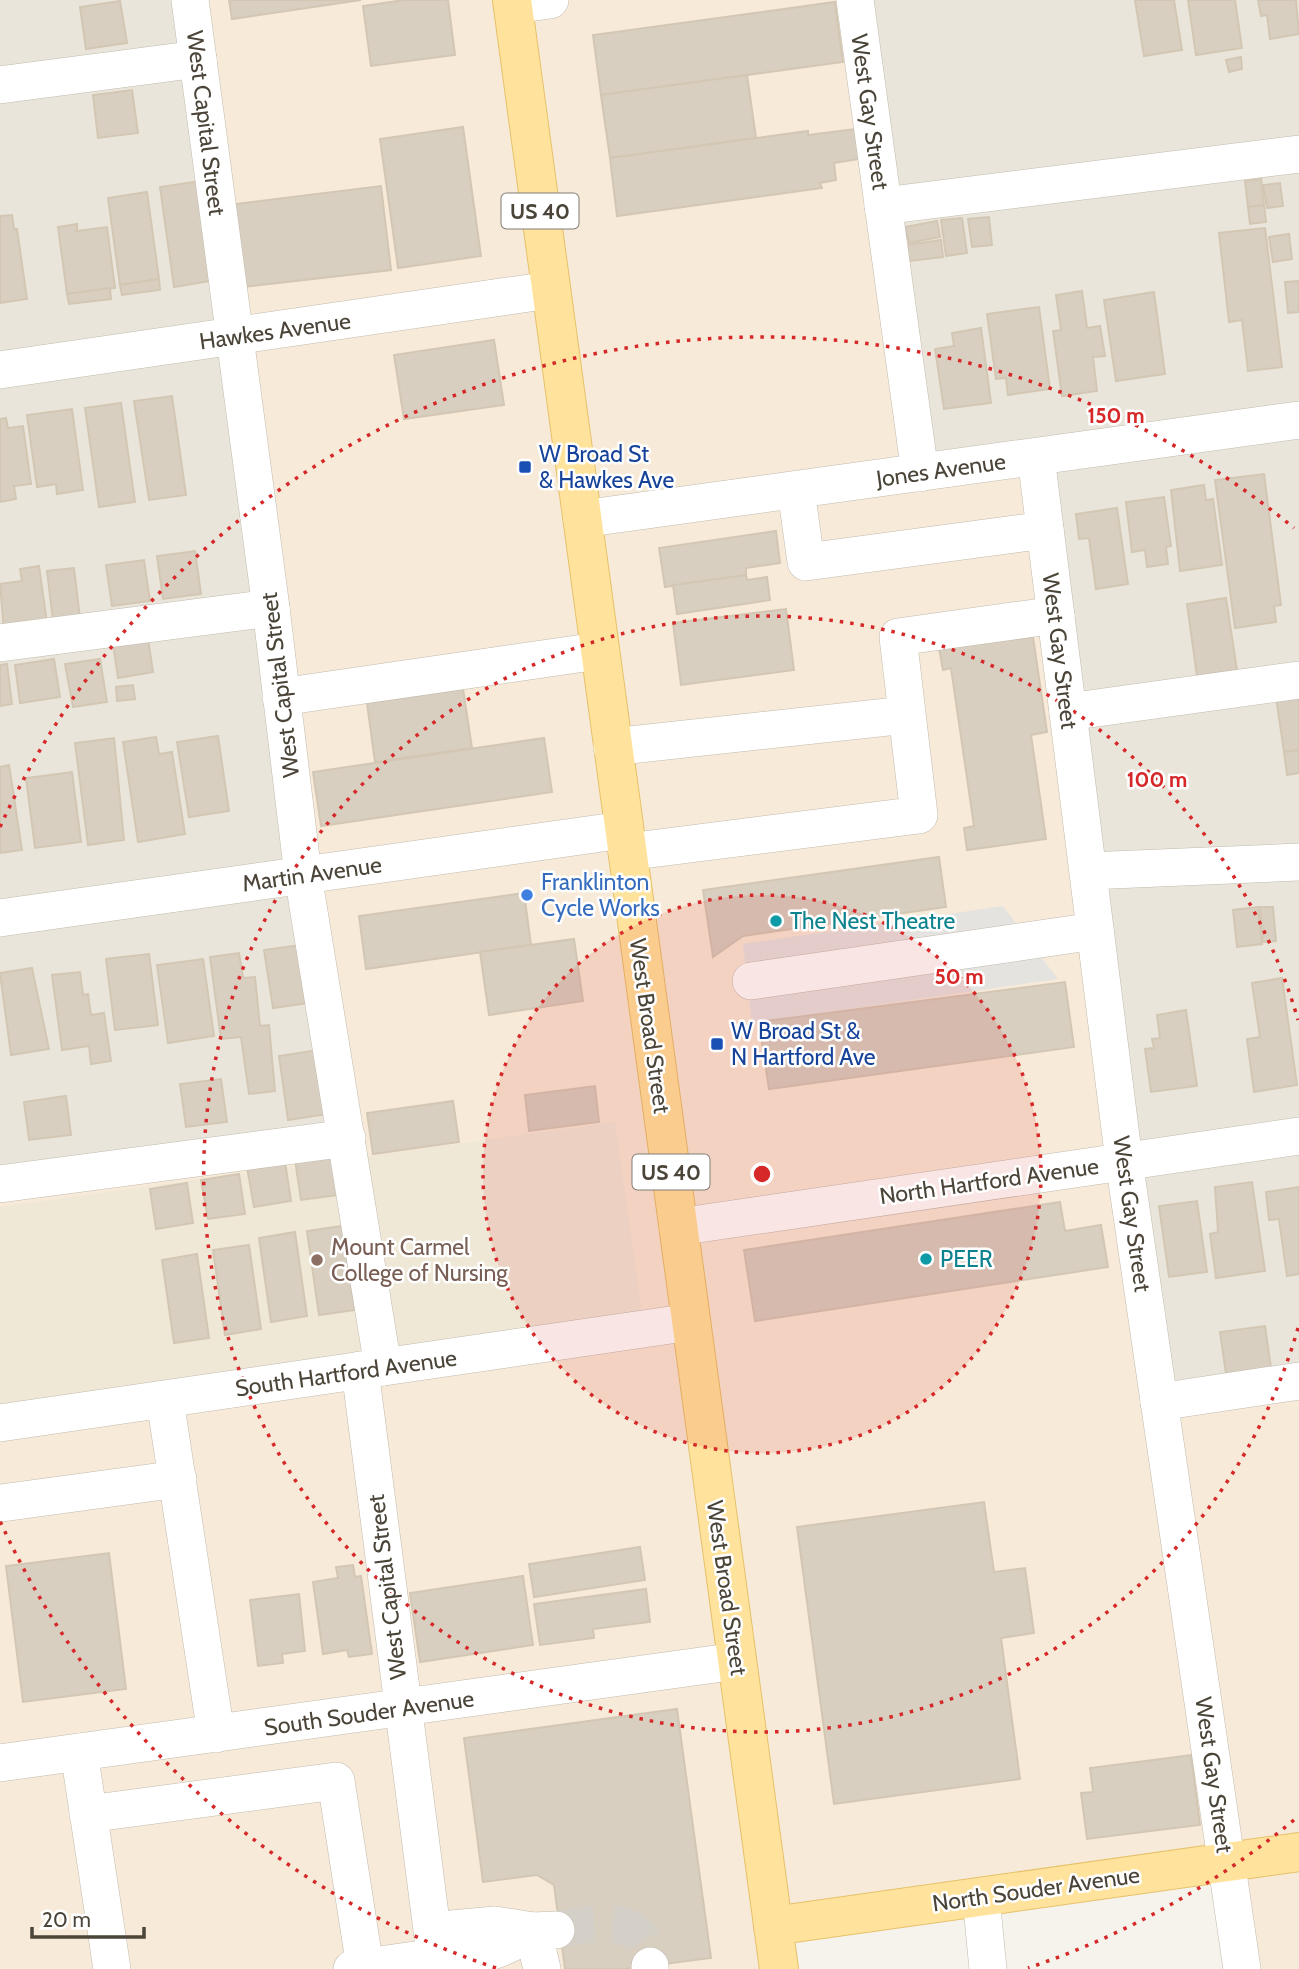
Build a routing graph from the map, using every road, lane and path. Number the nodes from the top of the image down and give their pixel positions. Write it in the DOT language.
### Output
graph roads {
  1 [pos="190,0"];
  2 [pos="855,0"];
  3 [pos="525,2"];
  4 [pos="198,59"];
  5 [pos="0,85"];
  6 [pos="1299,154"];
  7 [pos="883,206"];
  8 [pos="550,290"];
  9 [pos="233,337"];
  10 [pos="0,370"];
  11 [pos="1299,420"];
  12 [pos="1036,457"];
  13 [pos="920,473"];
  14 [pos="796,490"];
  15 [pos="582,519"];
  16 [pos="1045,530"];
  17 [pos="271,608"];
  18 [pos="1056,615"];
  19 [pos="0,643"];
  20 [pos="598,651"];
  21 [pos="1299,680"];
  22 [pos="281,697"];
  23 [pos="1068,712"];
  24 [pos="906,715"];
  25 [pos="612,747"];
  26 [pos="625,841"];
  27 [pos="1299,862"];
  28 [pos="1088,872"];
  29 [pos="303,875"];
  30 [pos="0,918"];
  31 [pos="1096,931"];
  32 [pos="751,981"];
  33 [pos="1299,1136"];
  34 [pos="347,1138"];
  35 [pos="1124,1161"];
  36 [pos="0,1184"];
  37 [pos="678,1227"];
  38 [pos="691,1322"];
  39 [pos="372,1369"];
  40 [pos="1299,1381"];
  41 [pos="165,1400"];
  42 [pos="1159,1402"];
  43 [pos="0,1423"];
  44 [pos="178,1479"];
  45 [pos="2,1503"];
  46 [pos="737,1661"];
  47 [pos="402,1709"];
  48 [pos="216,1734"];
  49 [pos="79,1752"];
  50 [pos="0,1763"];
  51 [pos="88,1814"];
  52 [pos="1299,1852"];
  53 [pos="1227,1863"];
  54 [pos="981,1897"];
  55 [pos="773,1926"];
  56 [pos="436,1958"];
  57 [pos="358,1968"];
  58 [pos="112,1969"];
  59 [pos="542,1969"];
  60 [pos="779,1969"];
  61 [pos="988,1969"];
  62 [pos="1242,1969"];
  1 -- 4 [label="street, West Capital Street"];
  2 -- 7 [label="street, West Gay Street"];
  3 -- 8 [label="main road, West Broad Street / US 40"];
  4 -- 5 [label="street"];
  4 -- 9 [label="street, West Capital Street"];
  6 -- 7 [label="street"];
  7 -- 13 [label="street, West Gay Street"];
  8 -- 9 [label="street, Hawkes Avenue"];
  8 -- 15 [label="main road, West Broad Street / US 40"];
  9 -- 10 [label="street, Hawkes Avenue"];
  9 -- 17 [label="street, West Capital Street"];
  11 -- 12 [label="street, Jones Avenue"];
  12 -- 13 [label="street, Jones Avenue"];
  12 -- 16 [label="street, West Gay Street"];
  13 -- 14 [label="street, Jones Avenue"];
  14 -- 15 [label="street, Jones Avenue"];
  14 -- 16 [label="street"];
  15 -- 20 [label="main road, West Broad Street / US 40"];
  16 -- 18 [label="street, West Gay Street"];
  17 -- 19 [label="street"];
  17 -- 22 [label="street, West Capital Street"];
  18 -- 23 [label="street, West Gay Street"];
  18 -- 24 [label="street"];
  20 -- 22 [label="street"];
  20 -- 25 [label="main road, West Broad Street / US 40"];
  21 -- 23 [label="street"];
  22 -- 29 [label="street, West Capital Street"];
  23 -- 28 [label="street, West Gay Street"];
  24 -- 25 [label="street"];
  24 -- 26 [label="street, Martin Avenue"];
  25 -- 26 [label="main road, West Broad Street / US 40"];
  26 -- 29 [label="street, Martin Avenue"];
  26 -- 37 [label="main road, West Broad Street / US 40"];
  27 -- 28 [label="street"];
  28 -- 31 [label="street, West Gay Street"];
  29 -- 30 [label="street, Martin Avenue"];
  29 -- 34 [label="street, West Capital Street"];
  31 -- 32 [label="street"];
  31 -- 35 [label="street, West Gay Street"];
  33 -- 35 [label="street, North Hartford Avenue"];
  34 -- 36 [label="street"];
  34 -- 39 [label="street, West Capital Street"];
  35 -- 37 [label="street, North Hartford Avenue"];
  35 -- 42 [label="street, West Gay Street"];
  37 -- 38 [label="main road, West Broad Street / US 40"];
  38 -- 39 [label="street, South Hartford Avenue"];
  38 -- 46 [label="main road, West Broad Street / US 40"];
  39 -- 41 [label="street, South Hartford Avenue"];
  39 -- 47 [label="street, West Capital Street"];
  40 -- 42 [label="street"];
  41 -- 43 [label="street, South Hartford Avenue"];
  41 -- 44 [label="street"];
  42 -- 53 [label="street, West Gay Street"];
  44 -- 45 [label="street"];
  44 -- 48 [label="street"];
  46 -- 47 [label="street, South Souder Avenue"];
  46 -- 55 [label="main road, West Broad Street / US 40"];
  47 -- 48 [label="street, South Souder Avenue"];
  47 -- 56 [label="street, West Capital Street"];
  48 -- 49 [label="street, South Souder Avenue"];
  49 -- 50 [label="street, South Souder Avenue"];
  49 -- 51 [label="street"];
  51 -- 57 [label="street"];
  51 -- 58 [label="street"];
  52 -- 53 [label="main road, North Souder Avenue"];
  53 -- 54 [label="main road, North Souder Avenue"];
  53 -- 62 [label="street, West Gay Street"];
  54 -- 55 [label="main road, North Souder Avenue"];
  54 -- 61 [label="street"];
  55 -- 60 [label="main road, West Broad Street / US 40"];
  56 -- 57 [label="street"];
  56 -- 59 [label="street"];
}
